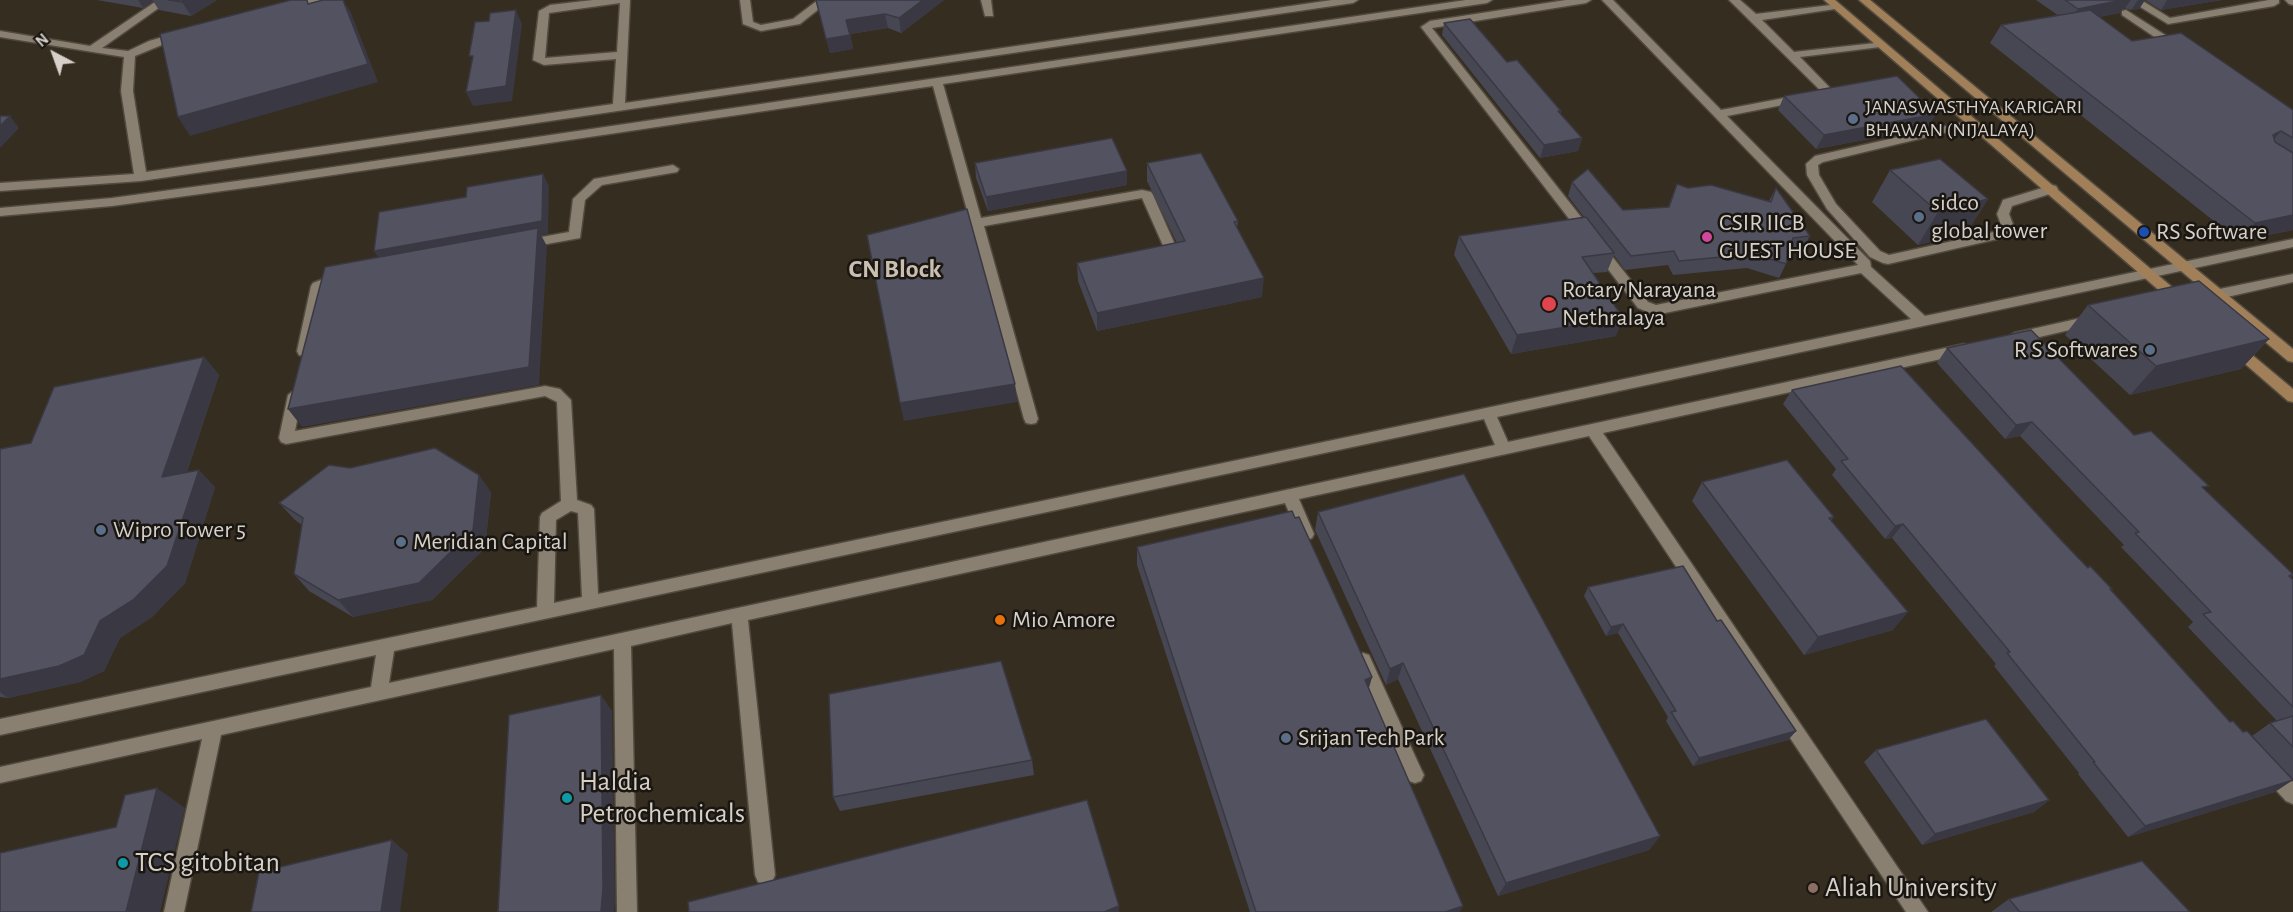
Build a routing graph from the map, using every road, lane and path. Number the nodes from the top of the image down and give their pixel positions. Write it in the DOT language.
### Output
graph roads {
  1 [pos="165,0"];
  2 [pos="321,0"];
  3 [pos="620,0"];
  4 [pos="625,0"];
  5 [pos="745,0"];
  6 [pos="825,0"];
  7 [pos="986,0"];
  8 [pos="1353,0"];
  9 [pos="1488,0"];
  10 [pos="1586,0"];
  11 [pos="1607,0"];
  12 [pos="1734,0"];
  13 [pos="1864,0"];
  14 [pos="2134,0"];
  15 [pos="2274,0"];
  16 [pos="1832,3"];
  17 [pos="277,11"];
  18 [pos="2126,13"];
  19 [pos="989,14"];
  20 [pos="1754,18"];
  21 [pos="0,34"];
  22 [pos="187,34"];
  23 [pos="1880,44"];
  24 [pos="92,50"];
  25 [pos="2185,52"];
  26 [pos="130,54"];
  27 [pos="623,55"];
  28 [pos="1792,55"];
  29 [pos="895,66"];
  30 [pos="937,81"];
  31 [pos="900,86"];
  32 [pos="619,106"];
  33 [pos="1719,114"];
  34 [pos="1973,123"];
  35 [pos="267,158"];
  36 [pos="673,169"];
  37 [pos="141,177"];
  38 [pos="259,182"];
  39 [pos="0,187"];
  40 [pos="2052,189"];
  41 [pos="0,212"];
  42 [pos="977,223"];
  43 [pos="2293,243"];
  44 [pos="512,247"];
  45 [pos="1170,247"];
  46 [pos="2183,265"];
  47 [pos="1864,267"];
  48 [pos="2148,272"];
  49 [pos="347,276"];
  50 [pos="2293,278"];
  51 [pos="2218,294"];
  52 [pos="2185,305"];
  53 [pos="2158,307"];
  54 [pos="2100,319"];
  55 [pos="1921,321"];
  56 [pos="2224,338"];
  57 [pos="2293,357"];
  58 [pos="1891,364"];
  59 [pos="1907,382"];
  60 [pos="2293,397"];
  61 [pos="1488,412"];
  62 [pos="1031,419"];
  63 [pos="1592,429"];
  64 [pos="1504,449"];
  65 [pos="1289,495"];
  66 [pos="568,504"];
  67 [pos="1312,546"];
  68 [pos="590,602"];
  69 [pos="545,612"];
  70 [pos="739,615"];
  71 [pos="1354,639"];
  72 [pos="622,640"];
  73 [pos="386,645"];
  74 [pos="379,693"];
  75 [pos="0,727"];
  76 [pos="213,729"];
  77 [pos="2261,761"];
  78 [pos="0,775"];
  79 [pos="1415,775"];
  80 [pos="2293,795"];
  81 [pos="765,876"];
  82 [pos="174,912"];
  83 [pos="627,912"];
  84 [pos="1918,912"];
  1 -- 24 [label="street"];
  2 -- 17 [label="street"];
  3 -- 27 [label="street"];
  4 -- 27 [label="street"];
  5 -- 6 [label="street"];
  7 -- 19 [label="street"];
  8 -- 29 [label="street"];
  9 -- 30 [label="street"];
  10 -- 47 [label="street"];
  11 -- 33 [label="street"];
  12 -- 20 [label="street"];
  13 -- 46 [label="main road"];
  14 -- 15 [label="street"];
  16 -- 20 [label="street"];
  16 -- 23 [label="main road"];
  18 -- 25 [label="street"];
  20 -- 28 [label="street"];
  21 -- 24 [label="street"];
  22 -- 26 [label="street"];
  23 -- 28 [label="street"];
  23 -- 34 [label="main road"];
  24 -- 26 [label="street"];
  26 -- 37 [label="street"];
  27 -- 32 [label="street"];
  28 -- 33 [label="street"];
  29 -- 31 [label="street"];
  29 -- 32 [label="street"];
  30 -- 31 [label="street"];
  30 -- 42 [label="street"];
  31 -- 38 [label="street"];
  32 -- 35 [label="street"];
  33 -- 47 [label="street"];
  34 -- 40 [label="main road"];
  34 -- 40 [label="street"];
  35 -- 37 [label="street"];
  35 -- 38 [label="street"];
  36 -- 44 [label="street"];
  37 -- 39 [label="street"];
  38 -- 41 [label="street"];
  40 -- 48 [label="main road"];
  42 -- 45 [label="street"];
  42 -- 62 [label="street"];
  43 -- 46 [label="street"];
  46 -- 48 [label="street"];
  46 -- 51 [label="main road"];
  47 -- 55 [label="street"];
  48 -- 52 [label="main road"];
  48 -- 55 [label="street"];
  49 -- 66 [label="street"];
  50 -- 51 [label="street"];
  51 -- 52 [label="street"];
  51 -- 57 [label="main road"];
  52 -- 53 [label="street"];
  54 -- 58 [label="street"];
  55 -- 61 [label="street"];
  56 -- 60 [label="main road"];
  58 -- 59 [label="street"];
  58 -- 63 [label="street"];
  61 -- 64 [label="street"];
  61 -- 68 [label="street"];
  63 -- 64 [label="street"];
  63 -- 84 [label="street"];
  64 -- 65 [label="street"];
  65 -- 67 [label="street"];
  65 -- 70 [label="street"];
  66 -- 68 [label="street"];
  66 -- 69 [label="street"];
  68 -- 69 [label="street"];
  69 -- 73 [label="street"];
  70 -- 72 [label="street"];
  70 -- 81 [label="street"];
  71 -- 79 [label="street"];
  72 -- 74 [label="street"];
  72 -- 83 [label="street"];
  73 -- 74 [label="street"];
  73 -- 75 [label="street"];
  74 -- 76 [label="street"];
  76 -- 78 [label="street"];
  76 -- 82 [label="street"];
  77 -- 80 [label="street"];
}
